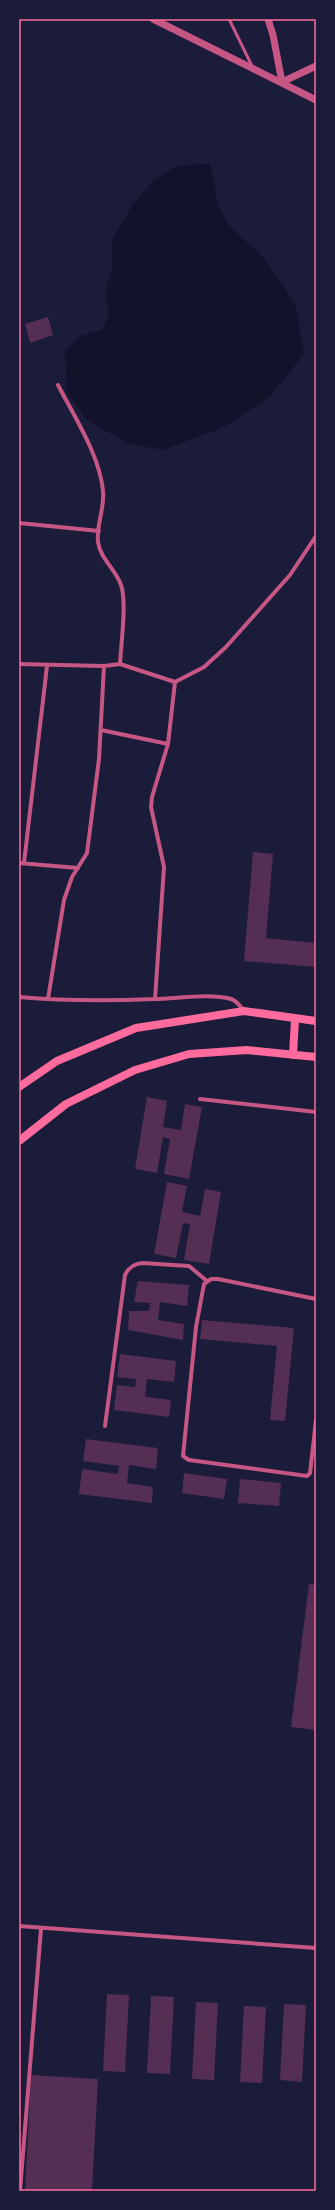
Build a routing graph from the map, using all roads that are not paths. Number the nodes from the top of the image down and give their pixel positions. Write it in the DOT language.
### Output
graph roads {
  1 [pos="152,19"];
  2 [pos="229,19"];
  3 [pos="268,19"];
  4 [pos="316,66"];
  5 [pos="253,68"];
  6 [pos="282,82"];
  7 [pos="316,100"];
  8 [pos="58,384"];
  9 [pos="19,523"];
  10 [pos="99,531"];
  11 [pos="316,536"];
  12 [pos="19,664"];
  13 [pos="120,664"];
  14 [pos="47,666"];
  15 [pos="104,666"];
  16 [pos="175,682"];
  17 [pos="101,730"];
  18 [pos="168,744"];
  19 [pos="19,863"];
  20 [pos="24,864"];
  21 [pos="78,868"];
  22 [pos="19,997"];
  23 [pos="155,999"];
  24 [pos="48,1000"];
  25 [pos="244,1011"];
  26 [pos="295,1020"];
  27 [pos="316,1021"];
  28 [pos="293,1055"];
  29 [pos="316,1057"];
  30 [pos="19,1087"];
  31 [pos="200,1099"];
  32 [pos="316,1112"];
  33 [pos="19,1141"];
  34 [pos="207,1281"];
  35 [pos="316,1299"];
  36 [pos="316,1420"];
  37 [pos="105,1426"];
  38 [pos="19,1926"];
  39 [pos="41,1929"];
  40 [pos="316,1948"];
  41 [pos="20,2191"];
  1 -- 5 [label="street"];
  2 -- 5 [label="lane"];
  3 -- 6 [label="street"];
  4 -- 6 [label="street"];
  5 -- 6 [label="street"];
  6 -- 7 [label="street"];
  8 -- 10 [label="street"];
  9 -- 10 [label="street"];
  10 -- 13 [label="street"];
  11 -- 16 [label="street"];
  12 -- 14 [label="street"];
  13 -- 15 [label="street"];
  13 -- 16 [label="street"];
  14 -- 15 [label="street"];
  14 -- 20 [label="street"];
  15 -- 17 [label="street"];
  16 -- 18 [label="street"];
  17 -- 18 [label="street"];
  17 -- 21 [label="street"];
  18 -- 23 [label="street"];
  19 -- 20 [label="street"];
  20 -- 21 [label="street"];
  21 -- 24 [label="street"];
  22 -- 24 [label="street"];
  23 -- 24 [label="street"];
  23 -- 25 [label="street"];
  25 -- 26 [label="main road"];
  25 -- 30 [label="main road"];
  26 -- 27 [label="main road"];
  26 -- 28 [label="main road"];
  28 -- 29 [label="main road"];
  28 -- 33 [label="main road"];
  31 -- 32 [label="street"];
  34 -- 35 [label="street"];
  34 -- 36 [label="street"];
  34 -- 37 [label="street"];
  38 -- 39 [label="street"];
  39 -- 40 [label="street"];
  39 -- 41 [label="street"];
}
